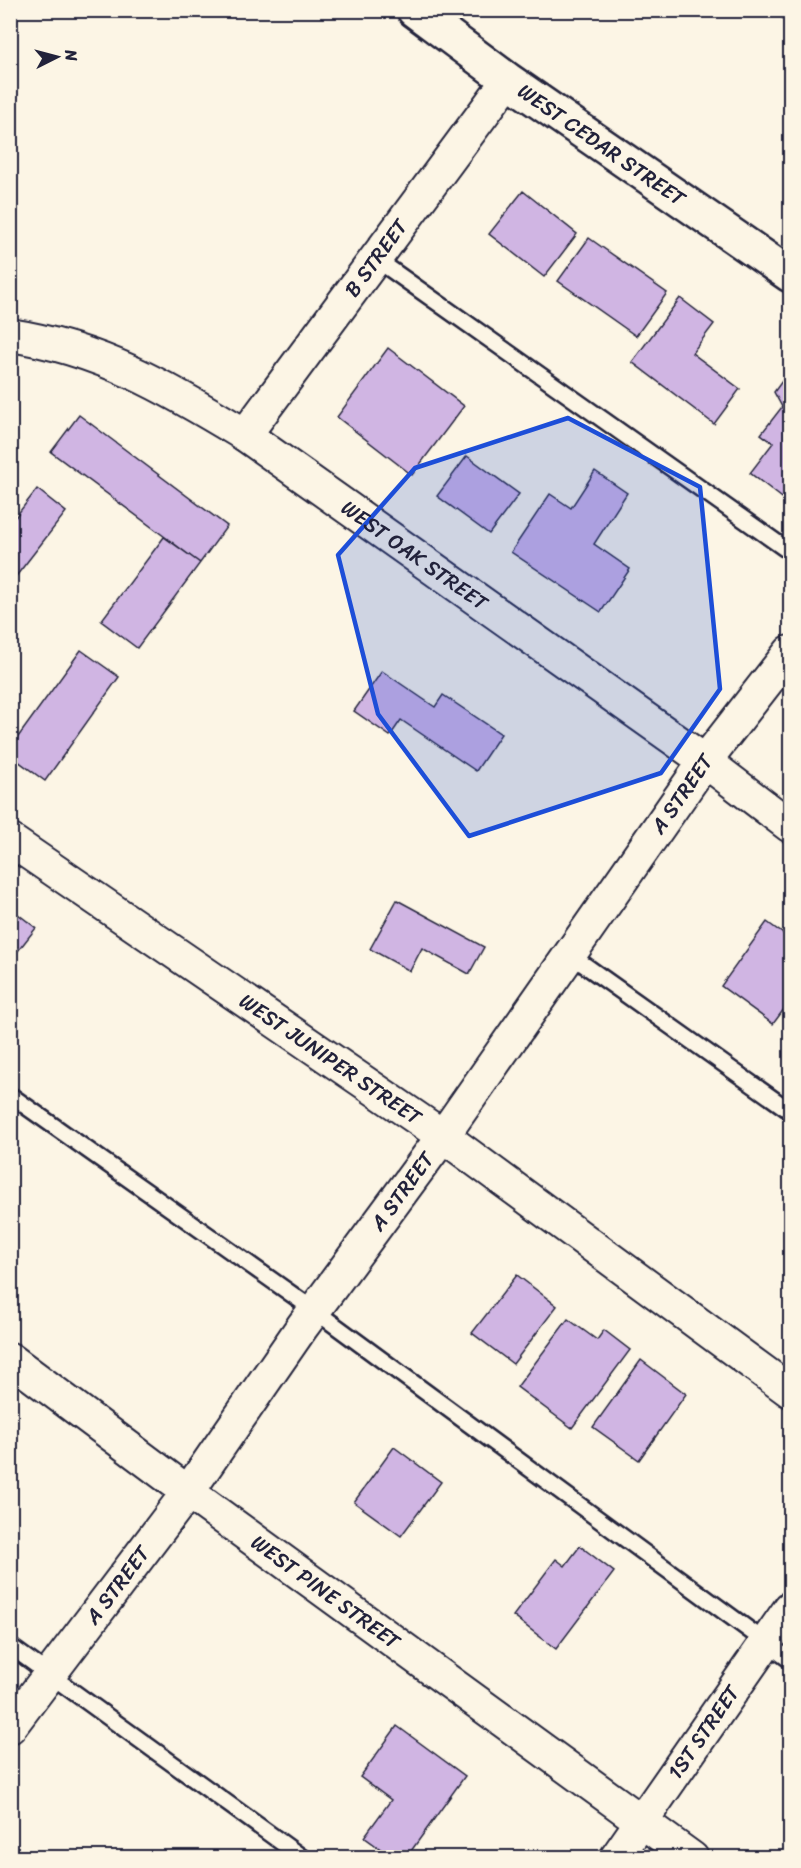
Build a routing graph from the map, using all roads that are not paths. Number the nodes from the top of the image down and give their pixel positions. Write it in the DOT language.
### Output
graph roads {
  1 [pos="414,10"];
  2 [pos="508,80"];
  3 [pos="376,259"];
  4 [pos="790,275"];
  5 [pos="15,344"];
  6 [pos="245,435"];
  7 [pos="790,552"];
  8 [pos="790,652"];
  9 [pos="705,761"];
  10 [pos="790,826"];
  11 [pos="10,840"];
  12 [pos="569,954"];
  13 [pos="10,1095"];
  14 [pos="790,1111"];
  15 [pos="443,1136"];
  16 [pos="314,1310"];
  17 [pos="10,1359"];
  18 [pos="790,1391"];
  19 [pos="188,1492"];
  20 [pos="790,1608"];
  21 [pos="10,1646"];
  22 [pos="778,1651"];
  23 [pos="49,1674"];
  24 [pos="10,1727"];
  25 [pos="642,1822"];
  26 [pos="303,1857"];
  27 [pos="616,1857"];
  28 [pos="692,1857"];
  1 -- 2 [label="street, WEST CEDAR STREET"];
  2 -- 3 [label="street, B STREET"];
  2 -- 4 [label="street, WEST CEDAR STREET"];
  3 -- 6 [label="street, B STREET"];
  3 -- 7 [label="lane"];
  5 -- 6 [label="street, WEST OAK STREET"];
  6 -- 9 [label="street, WEST OAK STREET"];
  8 -- 9 [label="street, A STREET"];
  9 -- 10 [label="street, WEST OAK STREET"];
  9 -- 12 [label="street, A STREET"];
  11 -- 15 [label="street, WEST JUNIPER STREET"];
  12 -- 14 [label="lane"];
  12 -- 15 [label="street, A STREET"];
  13 -- 16 [label="lane"];
  15 -- 16 [label="street, A STREET"];
  15 -- 18 [label="street, WEST JUNIPER STREET"];
  16 -- 19 [label="street, A STREET"];
  16 -- 22 [label="lane"];
  17 -- 19 [label="street, WEST PINE STREET"];
  19 -- 23 [label="street, A STREET"];
  19 -- 25 [label="street, WEST PINE STREET"];
  20 -- 22 [label="street, 1ST STREET"];
  21 -- 23 [label="lane"];
  22 -- 25 [label="street, 1ST STREET"];
  23 -- 24 [label="street, A STREET"];
  23 -- 26 [label="lane"];
  25 -- 27 [label="street, 1ST STREET"];
  25 -- 28 [label="street, WEST PINE STREET"];
}
